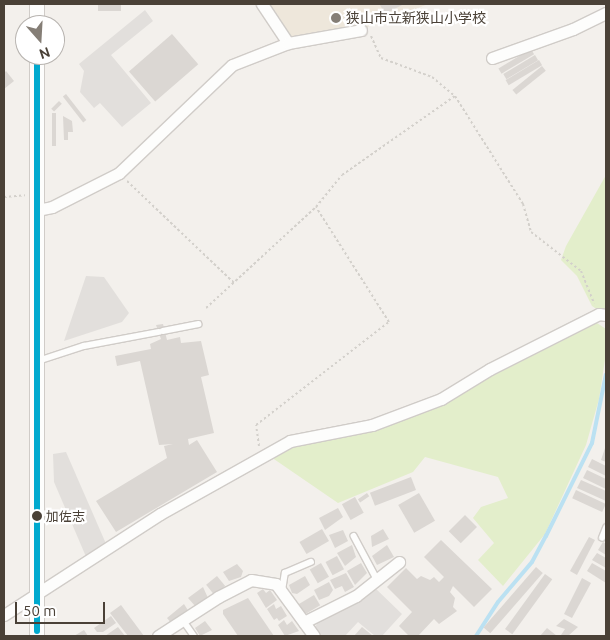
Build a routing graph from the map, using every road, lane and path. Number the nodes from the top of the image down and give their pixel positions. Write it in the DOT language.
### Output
graph roads {
  1 [pos="262,4"];
  2 [pos="606,13"];
  3 [pos="361,30"];
  4 [pos="288,43"];
  5 [pos="492,58"];
  6 [pos="37,65"];
  7 [pos="455,96"];
  8 [pos="119,173"];
  9 [pos="37,195"];
  10 [pos="4,197"];
  11 [pos="316,207"];
  12 [pos="37,210"];
  13 [pos="234,283"];
  14 [pos="206,308"];
  15 [pos="602,314"];
  16 [pos="198,324"];
  17 [pos="38,361"];
  18 [pos="260,456"];
  19 [pos="606,528"];
  20 [pos="354,536"];
  21 [pos="602,538"];
  22 [pos="311,562"];
  23 [pos="399,562"];
  24 [pos="377,579"];
  25 [pos="282,591"];
  26 [pos="37,596"];
  27 [pos="4,615"];
  28 [pos="183,620"];
  29 [pos="304,622"];
  30 [pos="36,636"];
  31 [pos="158,636"];
  32 [pos="194,636"];
  33 [pos="314,636"];
  1 -- 4 [label="street"];
  2 -- 5 [label="street"];
  3 -- 4 [label="street"];
  3 -- 7 [label="path"];
  4 -- 8 [label="street"];
  6 -- 9 [label="street"];
  7 -- 11 [label="path"];
  7 -- 15 [label="path"];
  8 -- 12 [label="street"];
  8 -- 13 [label="path"];
  9 -- 10 [label="path"];
  9 -- 12 [label="street"];
  11 -- 13 [label="path"];
  11 -- 18 [label="path"];
  12 -- 17 [label="street"];
  13 -- 14 [label="path"];
  15 -- 18 [label="street"];
  16 -- 17 [label="lane"];
  17 -- 26 [label="street"];
  18 -- 26 [label="street"];
  19 -- 21 [label="lane"];
  20 -- 24 [label="lane"];
  22 -- 25 [label="lane"];
  23 -- 24 [label="street"];
  24 -- 29 [label="street"];
  25 -- 28 [label="street"];
  25 -- 29 [label="street"];
  26 -- 27 [label="street"];
  26 -- 30 [label="street"];
  28 -- 31 [label="street"];
  28 -- 32 [label="lane"];
  29 -- 33 [label="street"];
}
